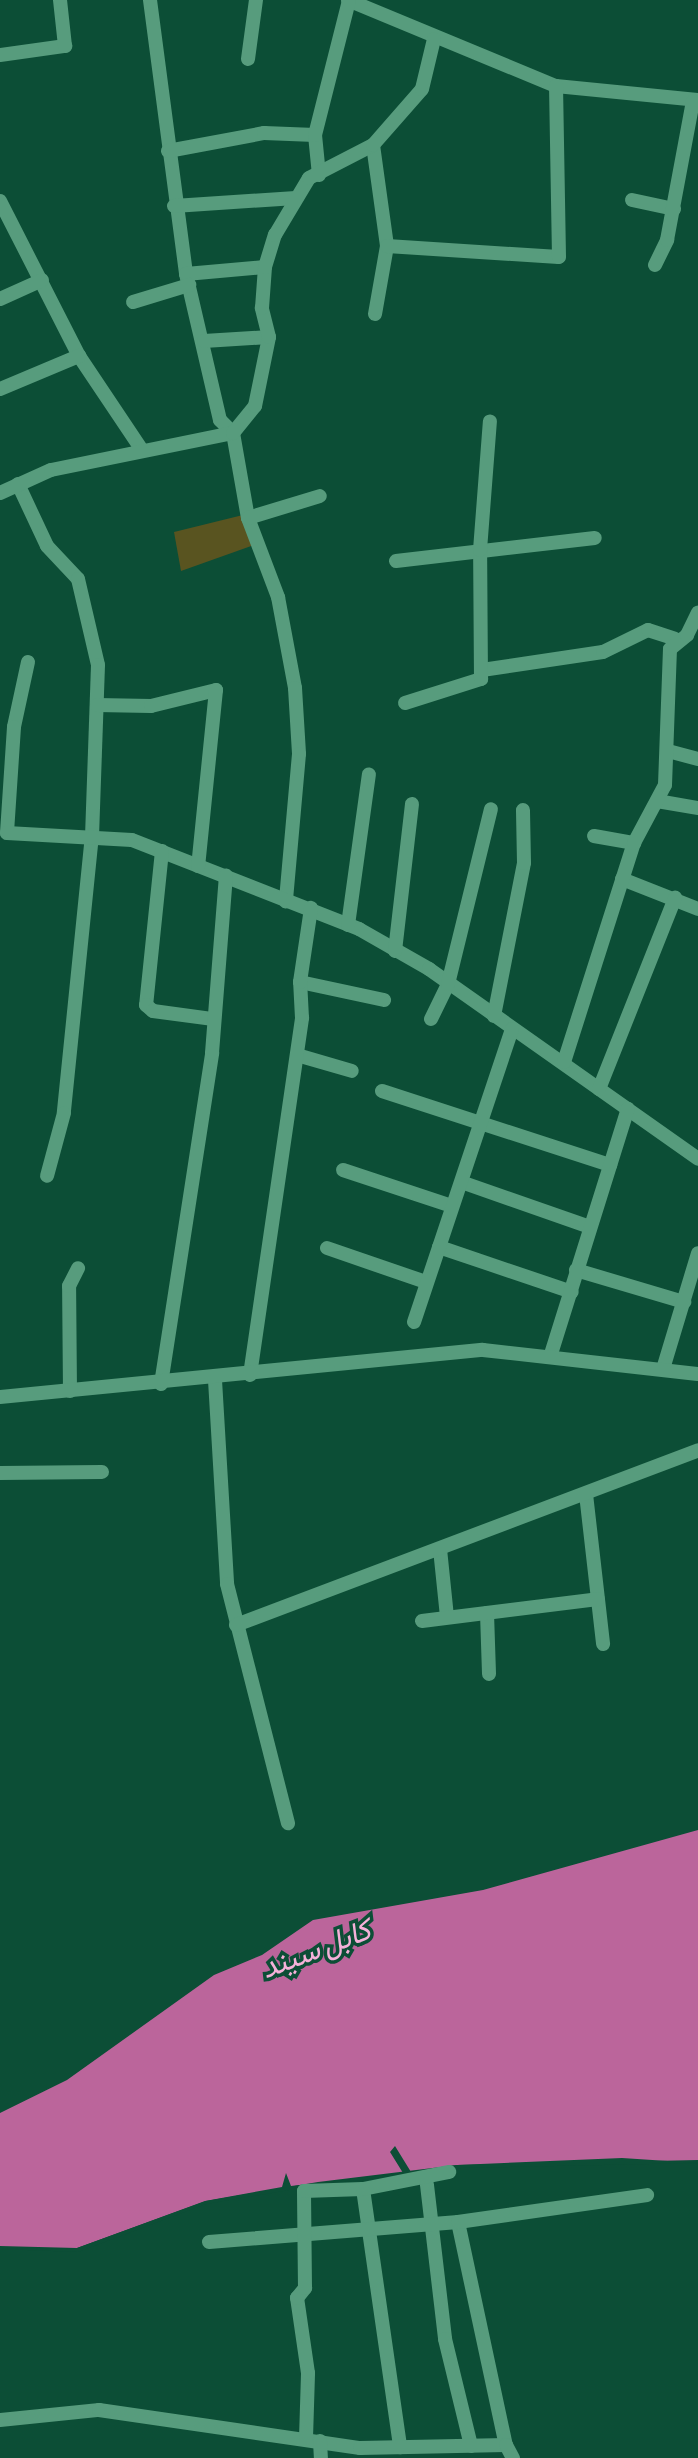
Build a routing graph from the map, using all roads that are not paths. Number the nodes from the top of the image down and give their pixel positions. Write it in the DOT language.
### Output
graph roads {
  1 [pos="60,0"];
  2 [pos="150,0"];
  3 [pos="256,0"];
  4 [pos="349,0"];
  5 [pos="374,5"];
  6 [pos="434,39"];
  7 [pos="0,55"];
  8 [pos="248,59"];
  9 [pos="556,86"];
  10 [pos="696,100"];
  11 [pos="315,135"];
  12 [pos="373,145"];
  13 [pos="168,151"];
  14 [pos="319,175"];
  15 [pos="0,191"];
  16 [pos="296,198"];
  17 [pos="0,200"];
  18 [pos="632,200"];
  19 [pos="174,206"];
  20 [pos="674,209"];
  21 [pos="387,246"];
  22 [pos="655,265"];
  23 [pos="265,267"];
  24 [pos="188,279"];
  25 [pos="42,280"];
  26 [pos="0,299"];
  27 [pos="133,302"];
  28 [pos="375,314"];
  29 [pos="269,337"];
  30 [pos="204,341"];
  31 [pos="79,356"];
  32 [pos="0,388"];
  33 [pos="490,421"];
  34 [pos="233,433"];
  35 [pos="140,447"];
  36 [pos="18,484"];
  37 [pos="0,493"];
  38 [pos="320,496"];
  39 [pos="248,517"];
  40 [pos="595,538"];
  41 [pos="480,550"];
  42 [pos="396,561"];
  43 [pos="698,612"];
  44 [pos="675,639"];
  45 [pos="28,662"];
  46 [pos="482,670"];
  47 [pos="405,703"];
  48 [pos="97,705"];
  49 [pos="668,751"];
  50 [pos="698,759"];
  51 [pos="369,774"];
  52 [pos="657,801"];
  53 [pos="412,804"];
  54 [pos="698,808"];
  55 [pos="491,809"];
  56 [pos="523,810"];
  57 [pos="92,835"];
  58 [pos="594,835"];
  59 [pos="635,843"];
  60 [pos="162,851"];
  61 [pos="198,866"];
  62 [pos="226,876"];
  63 [pos="621,879"];
  64 [pos="675,898"];
  65 [pos="286,901"];
  66 [pos="311,908"];
  67 [pos="698,909"];
  68 [pos="348,925"];
  69 [pos="395,951"];
  70 [pos="300,982"];
  71 [pos="448,984"];
  72 [pos="384,1000"];
  73 [pos="494,1016"];
  74 [pos="213,1019"];
  75 [pos="431,1019"];
  76 [pos="512,1029"];
  77 [pos="297,1055"];
  78 [pos="564,1062"];
  79 [pos="352,1071"];
  80 [pos="599,1089"];
  81 [pos="382,1091"];
  82 [pos="628,1109"];
  83 [pos="480,1123"];
  84 [pos="698,1159"];
  85 [pos="610,1165"];
  86 [pos="343,1170"];
  87 [pos="47,1176"];
  88 [pos="464,1183"];
  89 [pos="452,1206"];
  90 [pos="587,1226"];
  91 [pos="439,1247"];
  92 [pos="327,1248"];
  93 [pos="698,1253"];
  94 [pos="78,1268"];
  95 [pos="576,1270"];
  96 [pos="695,1273"];
  97 [pos="426,1282"];
  98 [pos="572,1292"];
  99 [pos="684,1302"];
  100 [pos="414,1322"];
  101 [pos="551,1354"];
  102 [pos="663,1369"];
  103 [pos="698,1374"];
  104 [pos="250,1375"];
  105 [pos="215,1380"];
  106 [pos="161,1384"];
  107 [pos="70,1391"];
  108 [pos="0,1397"];
  109 [pos="698,1450"];
  110 [pos="102,1472"];
  111 [pos="0,1473"];
  112 [pos="586,1494"];
  113 [pos="439,1549"];
  114 [pos="598,1599"];
  115 [pos="487,1613"];
  116 [pos="447,1617"];
  117 [pos="422,1620"];
  118 [pos="236,1625"];
  119 [pos="603,1644"];
  120 [pos="489,1674"];
  121 [pos="288,1823"];
  122 [pos="449,2172"];
  123 [pos="427,2185"];
  124 [pos="363,2189"];
  125 [pos="647,2195"];
  126 [pos="458,2221"];
  127 [pos="429,2224"];
  128 [pos="367,2230"];
  129 [pos="304,2236"];
  130 [pos="209,2242"];
  131 [pos="0,2420"];
  132 [pos="313,2440"];
  133 [pos="471,2446"];
  134 [pos="400,2447"];
  135 [pos="509,2451"];
  136 [pos="321,2458"];
  1 -- 7 [label="street"];
  2 -- 13 [label="street"];
  3 -- 8 [label="street"];
  4 -- 5 [label="street"];
  4 -- 11 [label="street"];
  5 -- 6 [label="street"];
  6 -- 9 [label="street"];
  6 -- 12 [label="street"];
  9 -- 10 [label="street"];
  9 -- 21 [label="street"];
  10 -- 20 [label="street"];
  11 -- 13 [label="street"];
  11 -- 14 [label="street"];
  12 -- 14 [label="street"];
  12 -- 21 [label="street"];
  13 -- 19 [label="street"];
  14 -- 16 [label="street"];
  15 -- 17 [label="street"];
  16 -- 19 [label="street"];
  16 -- 23 [label="street"];
  17 -- 25 [label="street"];
  18 -- 20 [label="street"];
  19 -- 24 [label="street"];
  20 -- 22 [label="street"];
  21 -- 28 [label="street"];
  23 -- 24 [label="street"];
  23 -- 29 [label="street"];
  24 -- 27 [label="street"];
  24 -- 30 [label="street"];
  25 -- 26 [label="street"];
  25 -- 31 [label="street"];
  29 -- 30 [label="street"];
  29 -- 34 [label="street"];
  30 -- 34 [label="street"];
  31 -- 32 [label="street"];
  31 -- 35 [label="street"];
  33 -- 41 [label="street"];
  34 -- 35 [label="street"];
  34 -- 39 [label="street"];
  35 -- 36 [label="street"];
  36 -- 37 [label="street"];
  36 -- 48 [label="street"];
  38 -- 39 [label="street"];
  39 -- 65 [label="street"];
  40 -- 41 [label="street"];
  41 -- 42 [label="street"];
  41 -- 46 [label="street"];
  43 -- 44 [label="street"];
  44 -- 46 [label="street"];
  44 -- 49 [label="street"];
  45 -- 57 [label="street"];
  46 -- 47 [label="street"];
  48 -- 57 [label="street"];
  48 -- 61 [label="street"];
  49 -- 50 [label="street"];
  49 -- 52 [label="street"];
  51 -- 68 [label="street"];
  52 -- 54 [label="street"];
  52 -- 59 [label="street"];
  53 -- 69 [label="street"];
  55 -- 71 [label="street"];
  56 -- 73 [label="street"];
  57 -- 60 [label="street"];
  57 -- 87 [label="street"];
  58 -- 59 [label="street"];
  59 -- 63 [label="street"];
  60 -- 61 [label="street"];
  60 -- 74 [label="street"];
  61 -- 62 [label="street"];
  62 -- 65 [label="street"];
  62 -- 74 [label="street"];
  63 -- 64 [label="street"];
  63 -- 78 [label="street"];
  64 -- 67 [label="street"];
  64 -- 80 [label="street"];
  65 -- 66 [label="street"];
  66 -- 68 [label="street"];
  66 -- 70 [label="street"];
  68 -- 69 [label="street"];
  69 -- 71 [label="street"];
  70 -- 72 [label="street"];
  70 -- 77 [label="street"];
  71 -- 73 [label="street"];
  71 -- 75 [label="street"];
  73 -- 76 [label="street"];
  74 -- 106 [label="street"];
  76 -- 78 [label="street"];
  76 -- 83 [label="street"];
  77 -- 79 [label="street"];
  77 -- 104 [label="street"];
  78 -- 80 [label="street"];
  80 -- 82 [label="street"];
  81 -- 83 [label="street"];
  82 -- 84 [label="street"];
  82 -- 85 [label="street"];
  83 -- 85 [label="street"];
  83 -- 88 [label="street"];
  85 -- 90 [label="street"];
  86 -- 89 [label="street"];
  88 -- 89 [label="street"];
  88 -- 90 [label="street"];
  89 -- 91 [label="street"];
  90 -- 95 [label="street"];
  91 -- 97 [label="street"];
  91 -- 98 [label="street"];
  92 -- 97 [label="street"];
  93 -- 96 [label="street"];
  94 -- 107 [label="street"];
  95 -- 98 [label="street"];
  95 -- 99 [label="street"];
  96 -- 99 [label="street"];
  97 -- 100 [label="street"];
  98 -- 101 [label="street"];
  99 -- 102 [label="street"];
  101 -- 102 [label="street"];
  101 -- 104 [label="street"];
  102 -- 103 [label="street"];
  104 -- 105 [label="street"];
  105 -- 106 [label="street"];
  105 -- 118 [label="street"];
  106 -- 107 [label="street"];
  107 -- 108 [label="street"];
  109 -- 112 [label="street"];
  110 -- 111 [label="street"];
  112 -- 113 [label="street"];
  112 -- 114 [label="street"];
  113 -- 116 [label="street"];
  113 -- 118 [label="street"];
  114 -- 115 [label="street"];
  114 -- 119 [label="street"];
  115 -- 116 [label="street"];
  115 -- 120 [label="street"];
  116 -- 117 [label="street"];
  118 -- 121 [label="street"];
  122 -- 124 [label="street"];
  123 -- 127 [label="street"];
  124 -- 128 [label="street"];
  124 -- 129 [label="street"];
  125 -- 126 [label="street"];
  126 -- 127 [label="street"];
  126 -- 135 [label="street"];
  127 -- 128 [label="street"];
  127 -- 133 [label="street"];
  128 -- 129 [label="street"];
  128 -- 134 [label="street"];
  129 -- 130 [label="street"];
  129 -- 132 [label="street"];
  131 -- 132 [label="street"];
  132 -- 134 [label="street"];
  132 -- 136 [label="street"];
  133 -- 134 [label="street"];
  133 -- 135 [label="street"];
}
